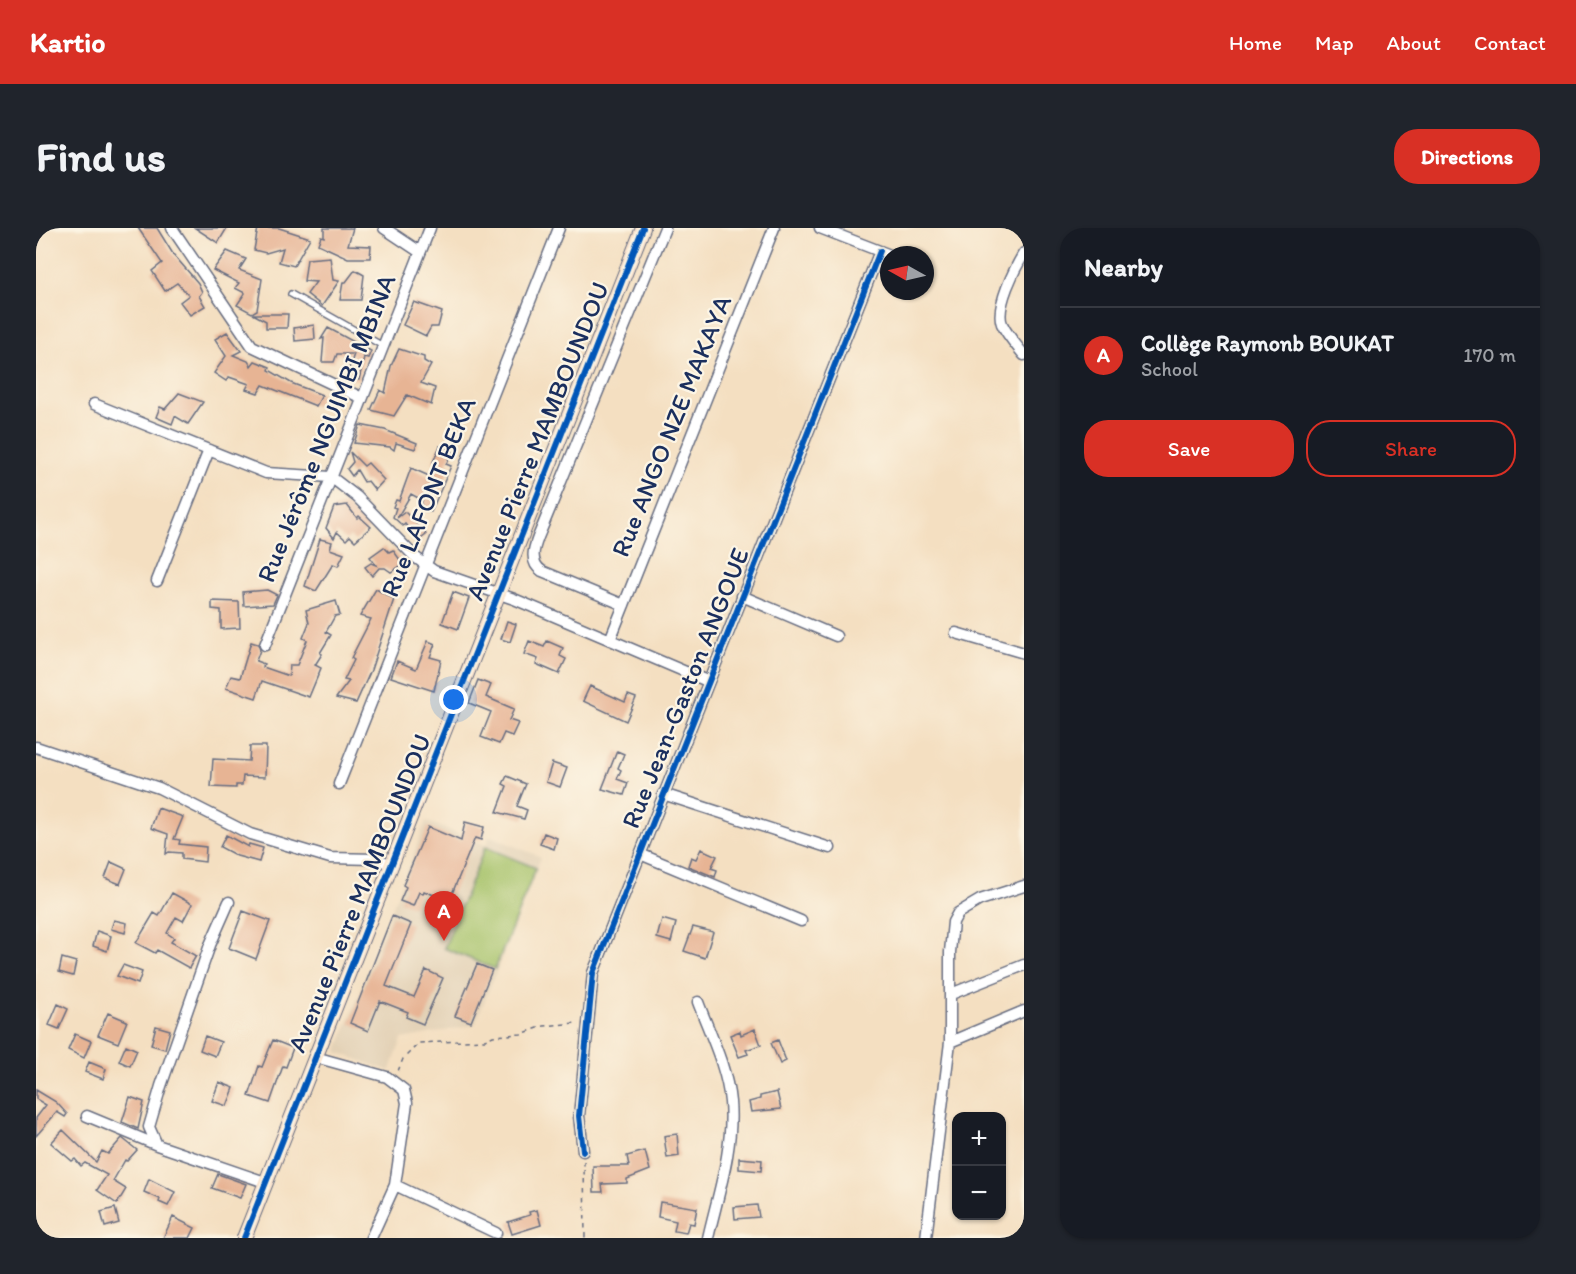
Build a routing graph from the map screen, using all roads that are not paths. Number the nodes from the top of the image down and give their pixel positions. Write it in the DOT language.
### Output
graph roads {
  1 [pos="172,228"];
  2 [pos="384,228"];
  3 [pos="430,228"];
  4 [pos="559,228"];
  5 [pos="643,228"];
  6 [pos="664,228"];
  7 [pos="774,228"];
  8 [pos="820,228"];
  9 [pos="880,251"];
  10 [pos="420,252"];
  11 [pos="1024,253"];
  12 [pos="880,265"];
  13 [pos="291,294"];
  14 [pos="384,346"];
  15 [pos="1024,355"];
  16 [pos="362,398"];
  17 [pos="94,404"];
  18 [pos="209,450"];
  19 [pos="332,477"];
  20 [pos="424,564"];
  21 [pos="157,581"];
  22 [pos="498,594"];
  23 [pos="742,596"];
  24 [pos="624,604"];
  25 [pos="956,633"];
  26 [pos="836,636"];
  27 [pos="610,640"];
  28 [pos="265,645"];
  29 [pos="1024,653"];
  30 [pos="707,681"];
  31 [pos="36,747"];
  32 [pos="339,784"];
  33 [pos="663,794"];
  34 [pos="830,848"];
  35 [pos="640,854"];
  36 [pos="391,864"];
  37 [pos="1024,886"];
  38 [pos="229,902"];
  39 [pos="801,921"];
  40 [pos="1024,965"];
  41 [pos="951,994"];
  42 [pos="698,1002"];
  43 [pos="1024,1011"];
  44 [pos="950,1042"];
  45 [pos="315,1057"];
  46 [pos="87,1116"];
  47 [pos="157,1145"];
  48 [pos="583,1151"];
  49 [pos="265,1182"];
  50 [pos="395,1185"];
  51 [pos="496,1233"];
  52 [pos="244,1238"];
  53 [pos="371,1238"];
  54 [pos="708,1238"];
  55 [pos="926,1238"];
  1 -- 16 [label="street"];
  2 -- 10 [label="street"];
  3 -- 10 [label="street, Rue Jérôme NGUIMBI MBINA"];
  4 -- 20 [label="street, Rue LAFONT BEKA"];
  5 -- 22 [label="street, Avenue Pierre MAMBOUNDOU"];
  6 -- 24 [label="street"];
  7 -- 24 [label="street, Rue ANGO NZE MAKAYA"];
  8 -- 9 [label="street"];
  10 -- 14 [label="street, Rue Jérôme NGUIMBI MBINA"];
  11 -- 15 [label="street"];
  12 -- 23 [label="street, Rue Jean-Gaston ANGOUE"];
  13 -- 14 [label="lane"];
  14 -- 16 [label="street, Rue Jérôme NGUIMBI MBINA"];
  16 -- 19 [label="street, Rue Jérôme NGUIMBI MBINA"];
  17 -- 18 [label="street"];
  18 -- 19 [label="street"];
  18 -- 21 [label="street"];
  19 -- 20 [label="street"];
  19 -- 28 [label="street, Rue Jérôme NGUIMBI MBINA"];
  20 -- 22 [label="street"];
  20 -- 32 [label="street, Rue LAFONT BEKA"];
  22 -- 27 [label="street"];
  22 -- 36 [label="street, Avenue Pierre MAMBOUNDOU"];
  23 -- 26 [label="street"];
  23 -- 30 [label="street, Rue Jean-Gaston ANGOUE"];
  24 -- 27 [label="street, Rue ANGO NZE MAKAYA"];
  25 -- 29 [label="street"];
  27 -- 30 [label="street"];
  30 -- 33 [label="street, Rue Jean-Gaston ANGOUE"];
  31 -- 36 [label="street"];
  33 -- 34 [label="street"];
  33 -- 35 [label="street, Rue Jean-Gaston ANGOUE"];
  35 -- 39 [label="street"];
  35 -- 48 [label="street, Rue Jean-Gaston ANGOUE"];
  36 -- 45 [label="street, Avenue Pierre MAMBOUNDOU"];
  37 -- 41 [label="street"];
  38 -- 47 [label="street"];
  40 -- 41 [label="street"];
  41 -- 44 [label="street"];
  42 -- 54 [label="street"];
  43 -- 44 [label="street"];
  44 -- 55 [label="street"];
  45 -- 49 [label="street, Avenue Pierre MAMBOUNDOU"];
  45 -- 50 [label="street"];
  46 -- 47 [label="street"];
  47 -- 49 [label="street"];
  49 -- 52 [label="street, Avenue Pierre MAMBOUNDOU"];
  50 -- 51 [label="street"];
  50 -- 53 [label="street"];
}
